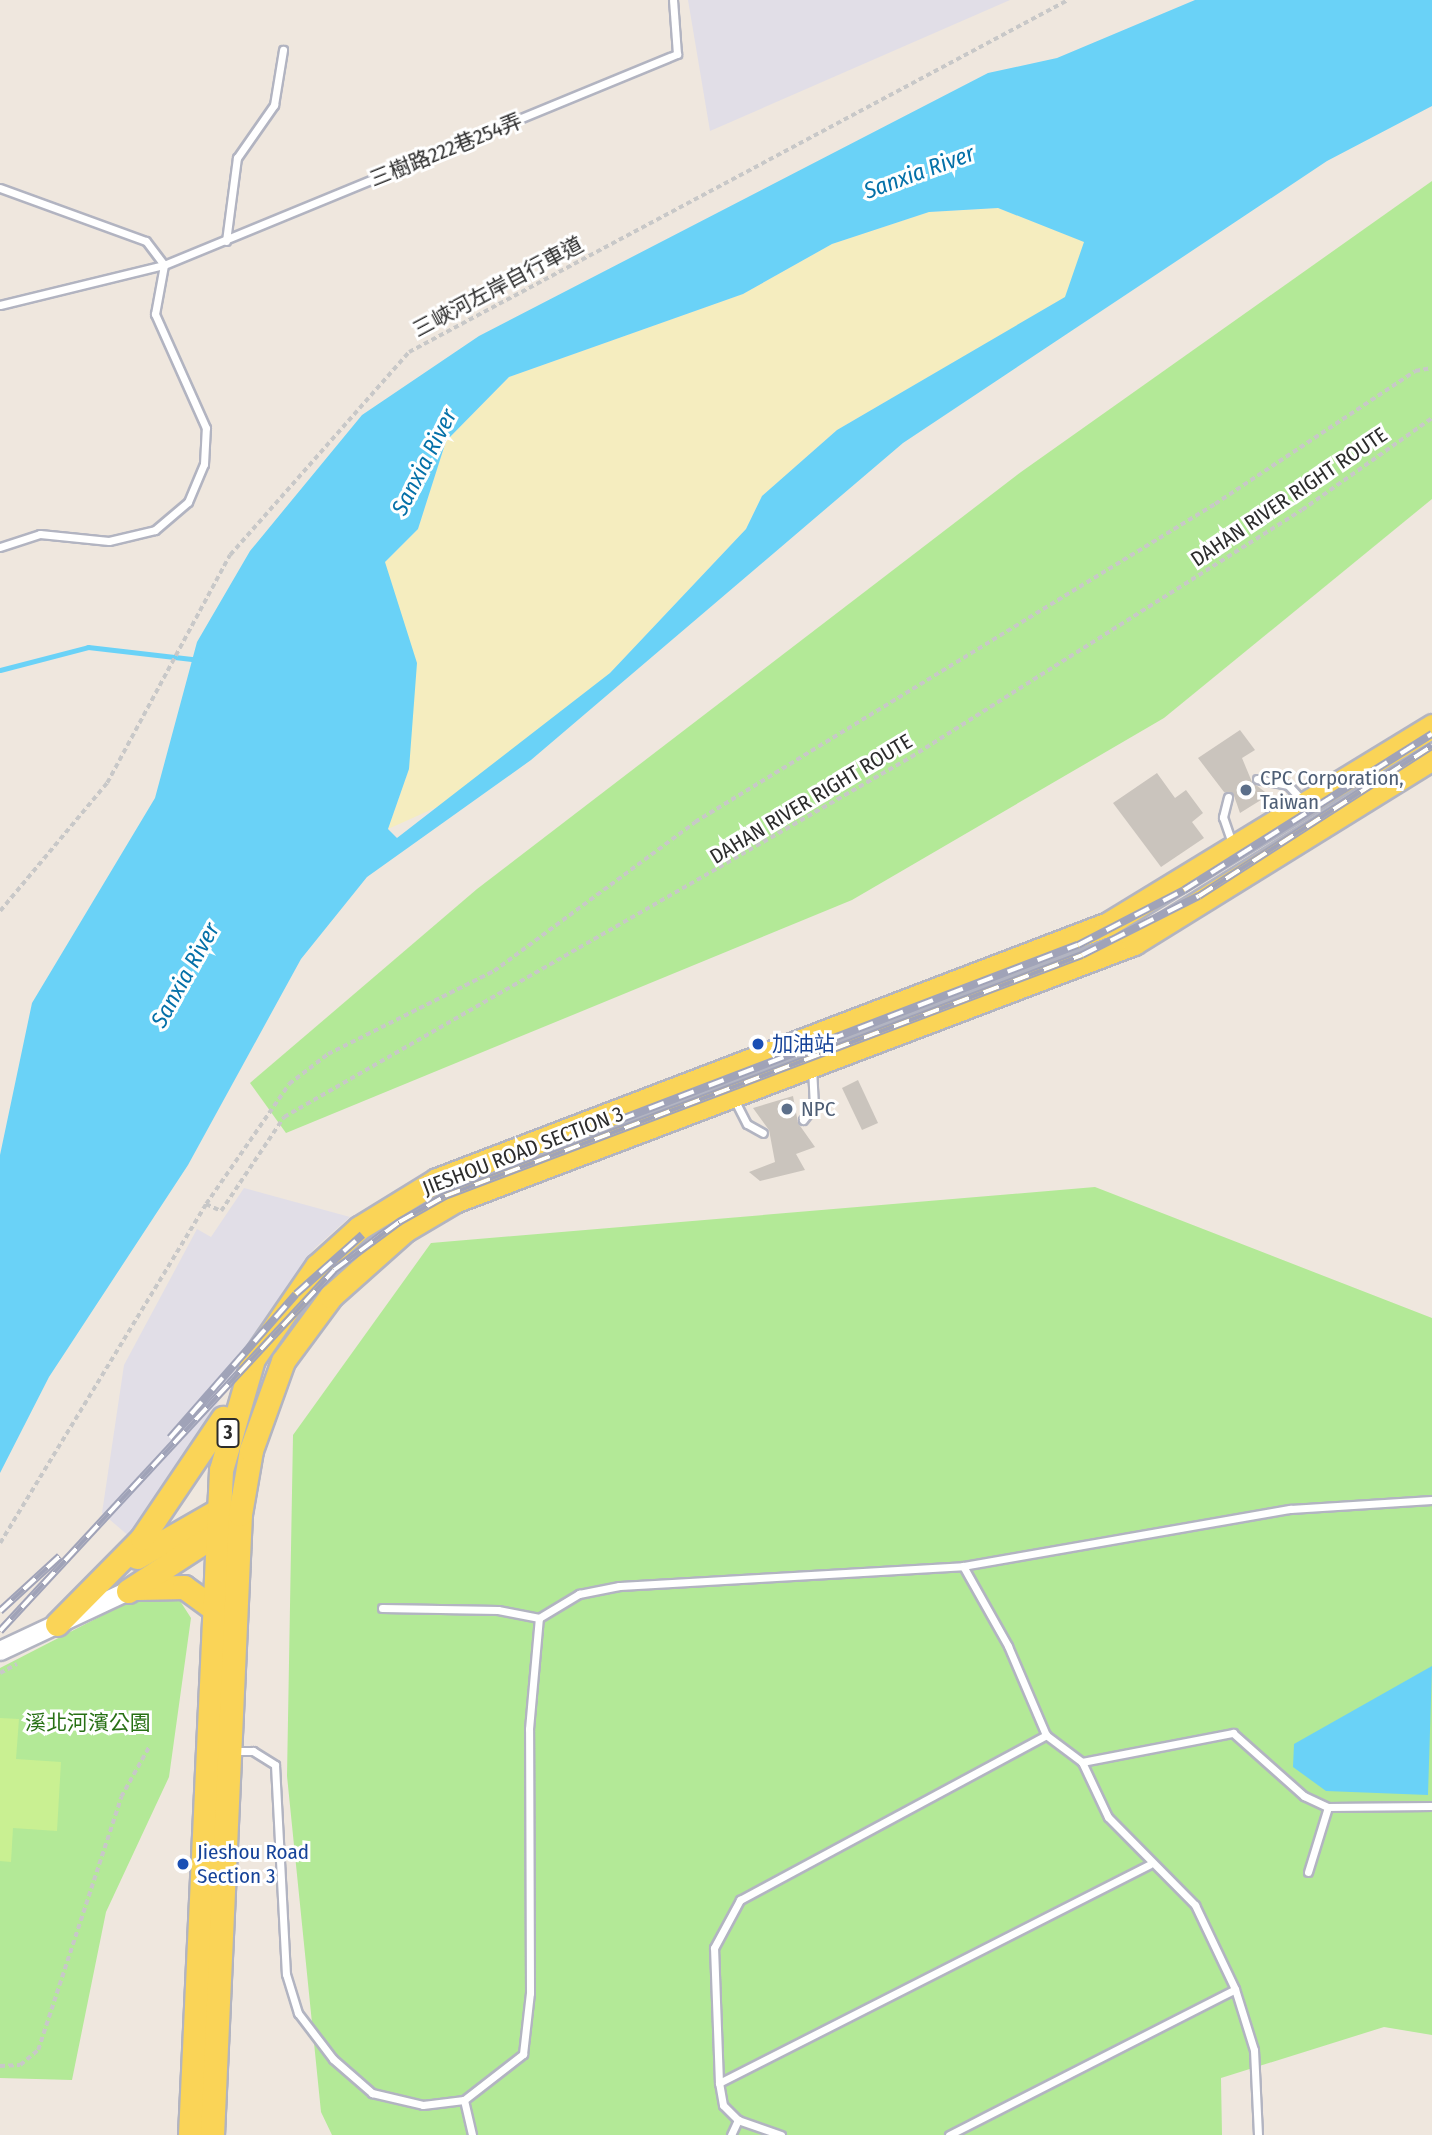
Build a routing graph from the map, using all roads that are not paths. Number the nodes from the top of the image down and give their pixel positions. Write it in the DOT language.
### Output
graph roads {
  1 [pos="673,0"];
  2 [pos="283,50"];
  3 [pos="0,188"];
  4 [pos="226,241"];
  5 [pos="164,265"];
  6 [pos="0,304"];
  7 [pos="0,547"];
  8 [pos="1432,726"];
  9 [pos="1432,758"];
  10 [pos="1257,779"];
  11 [pos="1228,797"];
  12 [pos="1307,806"];
  13 [pos="1234,850"];
  14 [pos="1127,930"];
  15 [pos="812,1068"];
  16 [pos="734,1098"];
  17 [pos="803,1120"];
  18 [pos="763,1133"];
  19 [pos="253,1359"];
  20 [pos="1432,1500"];
  21 [pos="217,1511"];
  22 [pos="240,1514"];
  23 [pos="214,1536"];
  24 [pos="963,1566"];
  25 [pos="102,1581"];
  26 [pos="128,1591"];
  27 [pos="214,1608"];
  28 [pos="382,1608"];
  29 [pos="539,1618"];
  30 [pos="57,1624"];
  31 [pos="0,1651"];
  32 [pos="1046,1735"];
  33 [pos="232,1751"];
  34 [pos="208,1761"];
  35 [pos="1082,1762"];
  36 [pos="1432,1805"];
  37 [pos="1328,1807"];
  38 [pos="1150,1864"];
  39 [pos="1308,1872"];
  40 [pos="1235,1989"];
  41 [pos="719,2083"];
  42 [pos="464,2100"];
  43 [pos="737,2120"];
  44 [pos="190,2135"];
  45 [pos="212,2135"];
  46 [pos="472,2135"];
  47 [pos="731,2135"];
  48 [pos="781,2135"];
  49 [pos="948,2135"];
  50 [pos="1258,2135"];
  1 -- 4 [label="lane, 三樹路222巷254弄"];
  2 -- 4 [label="lane"];
  3 -- 5 [label="lane"];
  4 -- 5 [label="lane, 三樹路222巷254弄"];
  5 -- 6 [label="lane, 三樹路222巷254弄"];
  5 -- 7 [label="lane"];
  8 -- 12 [label="main road, JIESHOU ROAD SECTION 3 / 3"];
  9 -- 14 [label="main road, JIESHOU ROAD SECTION 3 / 3"];
  10 -- 12 [label="lane"];
  11 -- 13 [label="lane"];
  12 -- 13 [label="main road, JIESHOU ROAD SECTION 3 / 3"];
  13 -- 14 [label="main road, JIESHOU ROAD SECTION 3 / 3"];
  14 -- 15 [label="main road, JIESHOU ROAD SECTION 3 / 3"];
  14 -- 19 [label="main road, JIESHOU ROAD SECTION 3 / 3"];
  15 -- 16 [label="main road, JIESHOU ROAD SECTION 3 / 3"];
  15 -- 17 [label="lane"];
  16 -- 18 [label="lane"];
  16 -- 22 [label="main road, JIESHOU ROAD SECTION 3 / 3"];
  19 -- 21 [label="main road, JIESHOU ROAD SECTION 3 / 3"];
  19 -- 25 [label="main road"];
  20 -- 24 [label="lane"];
  21 -- 22 [label="street"];
  21 -- 23 [label="main road, JIESHOU ROAD SECTION 3 / 3"];
  21 -- 25 [label="main road"];
  22 -- 23 [label="main road"];
  22 -- 33 [label="main road, JIESHOU ROAD SECTION 3 / 3"];
  23 -- 26 [label="main road"];
  23 -- 27 [label="main road, JIESHOU ROAD SECTION 3 / 3"];
  24 -- 29 [label="lane"];
  24 -- 32 [label="lane"];
  25 -- 30 [label="main road"];
  26 -- 27 [label="main road"];
  26 -- 30 [label="street"];
  27 -- 34 [label="main road, JIESHOU ROAD SECTION 3 / 3"];
  28 -- 29 [label="lane"];
  29 -- 42 [label="lane"];
  30 -- 31 [label="street"];
  32 -- 35 [label="lane"];
  32 -- 41 [label="lane"];
  33 -- 34 [label="lane"];
  33 -- 42 [label="lane"];
  33 -- 45 [label="main road, JIESHOU ROAD SECTION 3 / 3"];
  34 -- 44 [label="main road, JIESHOU ROAD SECTION 3 / 3"];
  35 -- 37 [label="lane"];
  35 -- 38 [label="lane"];
  36 -- 37 [label="lane"];
  37 -- 39 [label="lane"];
  38 -- 40 [label="lane"];
  38 -- 41 [label="lane"];
  40 -- 49 [label="lane"];
  40 -- 50 [label="lane"];
  41 -- 43 [label="lane"];
  42 -- 46 [label="lane"];
  43 -- 47 [label="lane"];
  43 -- 48 [label="lane"];
}
